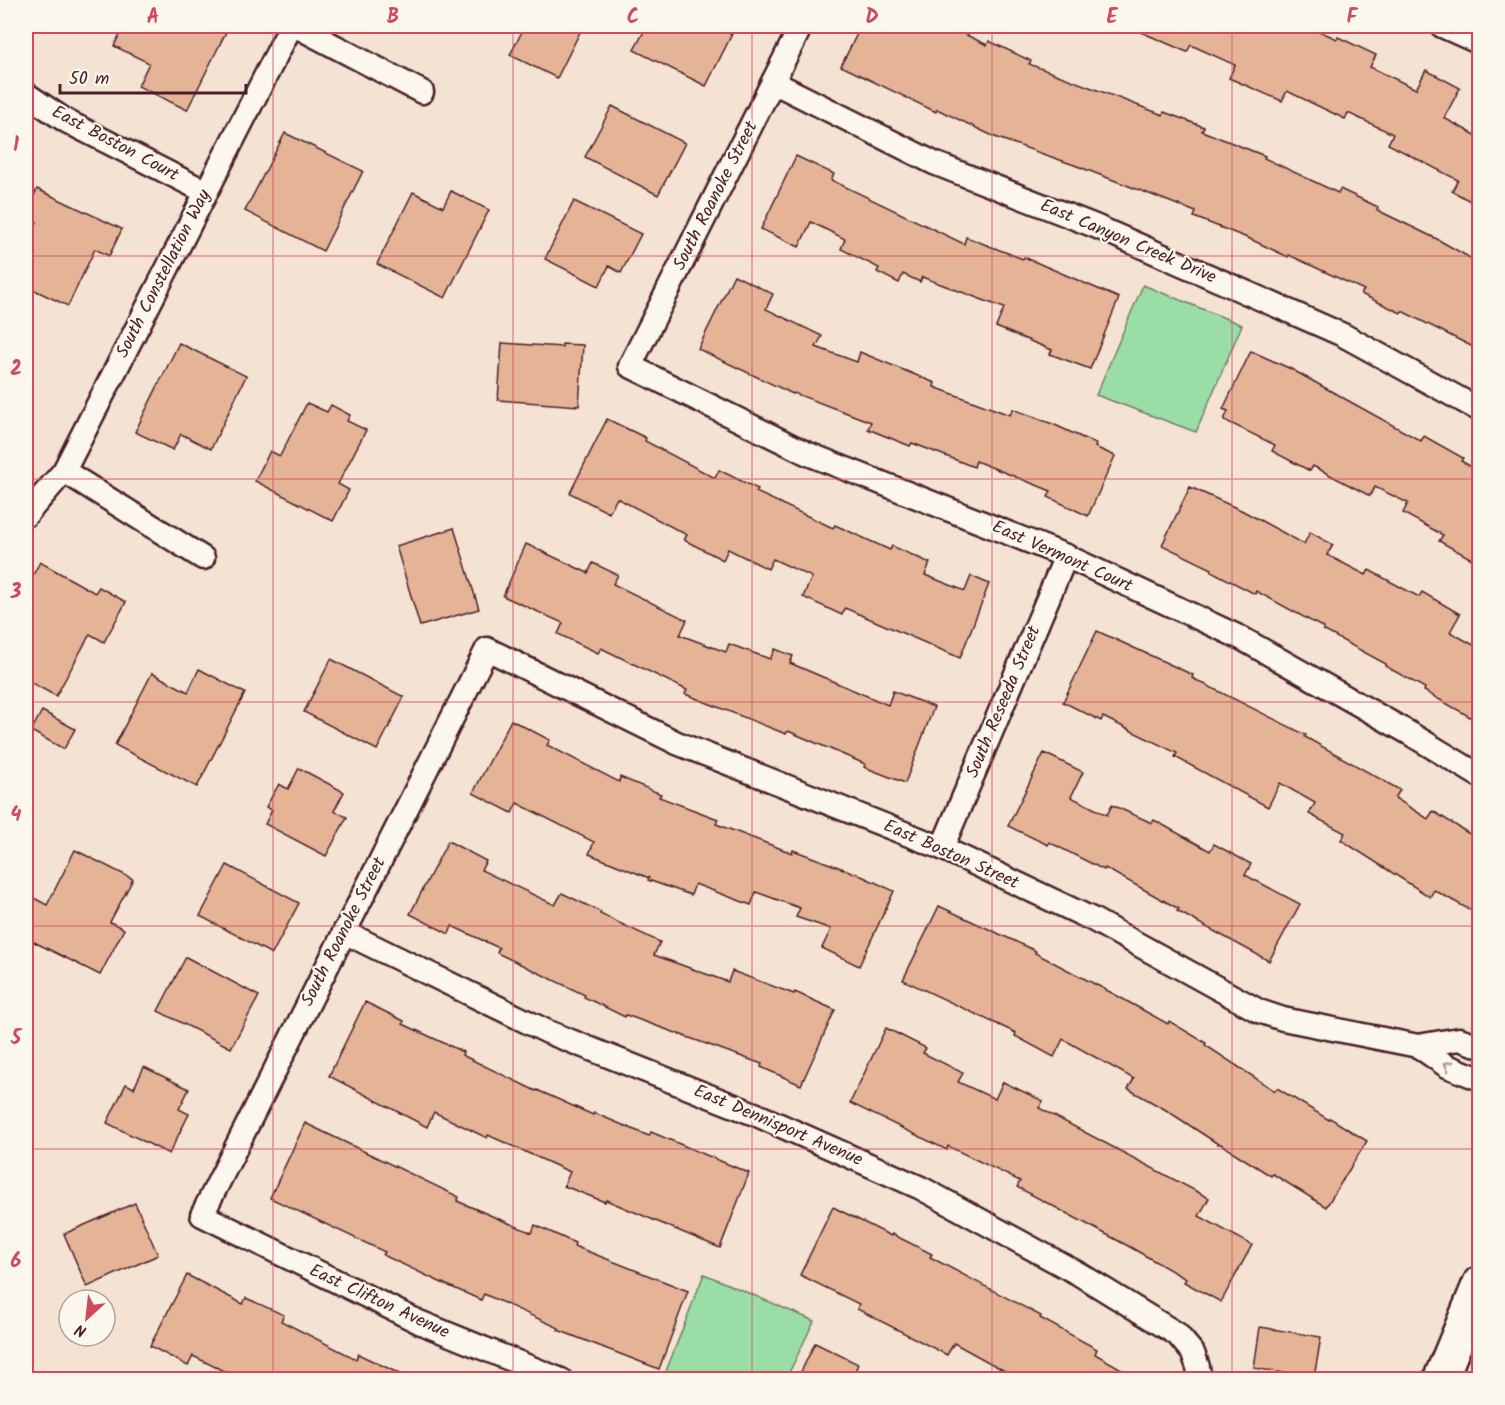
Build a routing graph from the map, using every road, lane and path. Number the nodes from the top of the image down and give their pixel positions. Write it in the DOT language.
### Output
graph roads {
  1 [pos="291,26"];
  2 [pos="296,26"];
  3 [pos="801,26"];
  4 [pos="1442,26"];
  5 [pos="1479,43"];
  6 [pos="773,82"];
  7 [pos="422,92"];
  8 [pos="26,94"];
  9 [pos="206,192"];
  10 [pos="630,366"];
  11 [pos="1479,410"];
  12 [pos="64,471"];
  13 [pos="26,515"];
  14 [pos="1066,556"];
  15 [pos="203,558"];
  16 [pos="487,649"];
  17 [pos="1479,776"];
  18 [pos="942,848"];
  19 [pos="344,932"];
  20 [pos="1418,1046"];
  21 [pos="1479,1046"];
  22 [pos="1479,1079"];
  23 [pos="202,1215"];
  24 [pos="1479,1283"];
  25 [pos="561,1380"];
  26 [pos="1200,1380"];
  27 [pos="1440,1380"];
  1 -- 9 [label="street, South Constellation Way"];
  2 -- 7 [label="street"];
  3 -- 6 [label="street, South Roanoke Street"];
  4 -- 5 [label="street"];
  6 -- 10 [label="street, South Roanoke Street"];
  6 -- 11 [label="street, East Canyon Creek Drive"];
  8 -- 9 [label="street, East Boston Court"];
  9 -- 12 [label="street, South Constellation Way"];
  10 -- 14 [label="street, East Vermont Court"];
  12 -- 13 [label="street, South Constellation Way"];
  12 -- 15 [label="street"];
  14 -- 17 [label="street, East Vermont Court"];
  14 -- 18 [label="street, South Reseeda Street"];
  16 -- 18 [label="street, East Boston Street"];
  16 -- 19 [label="street, South Roanoke Street"];
  18 -- 20 [label="street, East Boston Street"];
  19 -- 23 [label="street, South Roanoke Street"];
  19 -- 26 [label="street, East Dennisport Avenue"];
  20 -- 21 [label="street, East Boston Street"];
  22 -- 20 [label="street, East Boston Street, one-way"];
  23 -- 25 [label="street, East Clifton Avenue"];
  24 -- 27 [label="street"];
}
